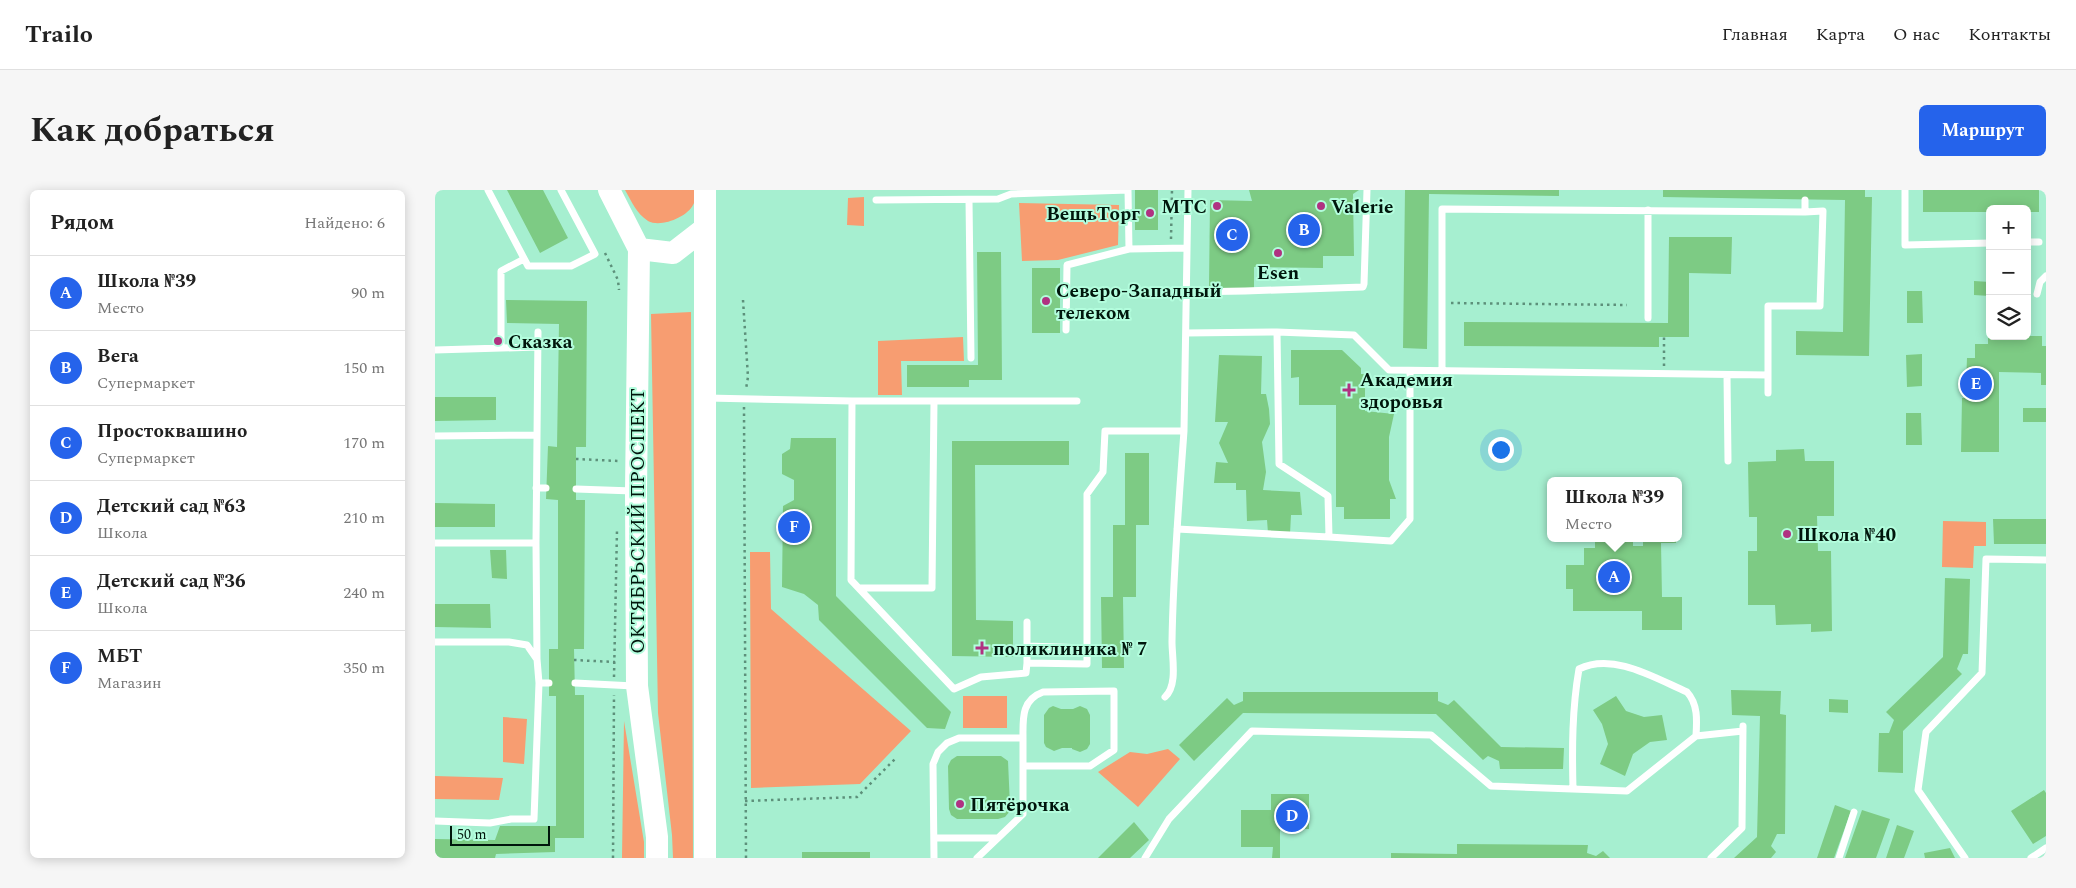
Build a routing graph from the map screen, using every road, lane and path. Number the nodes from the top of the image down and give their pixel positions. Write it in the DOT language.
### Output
graph roads {
  1 [pos="488,190"];
  2 [pos="561,190"];
  3 [pos="609,190"];
  4 [pos="705,190"];
  5 [pos="1172,190"];
  6 [pos="1188,190"];
  7 [pos="1367,190"];
  8 [pos="1905,190"];
  9 [pos="876,200"];
  10 [pos="969,200"];
  11 [pos="1805,200"];
  12 [pos="1648,210"];
  13 [pos="1805,212"];
  14 [pos="705,229"];
  15 [pos="2031,242"];
  16 [pos="2039,242"];
  17 [pos="1986,243"];
  18 [pos="1171,248"];
  19 [pos="1187,248"];
  20 [pos="639,249"];
  21 [pos="1129,249"];
  22 [pos="524,259"];
  23 [pos="2046,276"];
  24 [pos="1187,292"];
  25 [pos="2037,294"];
  26 [pos="743,300"];
  27 [pos="1442,303"];
  28 [pos="1627,305"];
  29 [pos="1648,318"];
  30 [pos="1066,330"];
  31 [pos="538,332"];
  32 [pos="1277,332"];
  33 [pos="1186,333"];
  34 [pos="1664,337"];
  35 [pos="538,347"];
  36 [pos="501,348"];
  37 [pos="435,350"];
  38 [pos="971,358"];
  39 [pos="1410,371"];
  40 [pos="1442,372"];
  41 [pos="1664,374"];
  42 [pos="1727,375"];
  43 [pos="1768,375"];
  44 [pos="1768,393"];
  45 [pos="705,398"];
  46 [pos="744,399"];
  47 [pos="1077,400"];
  48 [pos="853,401"];
  49 [pos="933,401"];
  50 [pos="1184,431"];
  51 [pos="435,436"];
  52 [pos="537,436"];
  53 [pos="618,451"];
  54 [pos="576,459"];
  55 [pos="1728,462"];
  56 [pos="536,488"];
  57 [pos="546,488"];
  58 [pos="576,489"];
  59 [pos="636,491"];
  60 [pos="617,528"];
  61 [pos="1177,529"];
  62 [pos="1329,537"];
  63 [pos="435,543"];
  64 [pos="536,543"];
  65 [pos="2046,560"];
  66 [pos="859,588"];
  67 [pos="1027,622"];
  68 [pos="435,642"];
  69 [pos="1027,646"];
  70 [pos="1087,648"];
  71 [pos="537,658"];
  72 [pos="574,660"];
  73 [pos="615,662"];
  74 [pos="1027,663"];
  75 [pos="539,683"];
  76 [pos="549,683"];
  77 [pos="575,683"];
  78 [pos="614,684"];
  79 [pos="637,686"];
  80 [pos="1165,697"];
  81 [pos="1696,736"];
  82 [pos="1023,738"];
  83 [pos="896,758"];
  84 [pos="1023,766"];
  85 [pos="1573,789"];
  86 [pos="745,800"];
  87 [pos="1854,812"];
  88 [pos="435,821"];
  89 [pos="934,838"];
  90 [pos="998,838"];
  91 [pos="2046,848"];
  92 [pos="613,858"];
  93 [pos="657,858"];
  94 [pos="705,858"];
  95 [pos="746,858"];
  96 [pos="934,858"];
  97 [pos="977,858"];
  98 [pos="1145,858"];
  99 [pos="1711,858"];
  100 [pos="1839,858"];
  101 [pos="1965,858"];
  102 [pos="2031,858"];
  1 -- 22 [label="lane"];
  2 -- 22 [label="lane"];
  3 -- 20 [label="main road, ОКТЯБРЬСКИЙ ПРОСПЕКТ"];
  4 -- 14 [label="main road"];
  5 -- 18 [label="path"];
  6 -- 19 [label="lane"];
  7 -- 24 [label="lane"];
  8 -- 17 [label="lane"];
  9 -- 10 [label="lane"];
  10 -- 21 [label="lane"];
  10 -- 38 [label="lane"];
  11 -- 13 [label="lane"];
  12 -- 13 [label="lane"];
  12 -- 27 [label="lane"];
  12 -- 29 [label="lane"];
  13 -- 43 [label="lane"];
  14 -- 20 [label="main road"];
  14 -- 45 [label="main road"];
  15 -- 16 [label="lane"];
  18 -- 19 [label="lane"];
  18 -- 21 [label="lane"];
  19 -- 24 [label="lane"];
  20 -- 59 [label="main road, ОКТЯБРЬСКИЙ ПРОСПЕКТ"];
  21 -- 30 [label="lane"];
  22 -- 36 [label="lane"];
  23 -- 25 [label="lane"];
  24 -- 33 [label="lane"];
  26 -- 46 [label="path"];
  27 -- 28 [label="path"];
  27 -- 40 [label="lane"];
  31 -- 35 [label="lane"];
  32 -- 33 [label="lane"];
  32 -- 39 [label="lane"];
  32 -- 62 [label="lane"];
  33 -- 50 [label="lane"];
  34 -- 41 [label="path"];
  35 -- 36 [label="lane"];
  35 -- 52 [label="lane"];
  36 -- 37 [label="lane"];
  39 -- 40 [label="lane"];
  39 -- 62 [label="lane"];
  40 -- 41 [label="lane"];
  41 -- 42 [label="lane"];
  42 -- 43 [label="lane"];
  42 -- 55 [label="lane"];
  43 -- 44 [label="lane"];
  45 -- 46 [label="lane"];
  45 -- 94 [label="main road"];
  46 -- 48 [label="lane"];
  46 -- 86 [label="path"];
  47 -- 49 [label="lane"];
  48 -- 49 [label="lane"];
  48 -- 66 [label="lane"];
  49 -- 66 [label="lane"];
  50 -- 61 [label="lane"];
  50 -- 70 [label="lane"];
  51 -- 52 [label="lane"];
  52 -- 56 [label="lane"];
  53 -- 54 [label="path"];
  56 -- 57 [label="lane"];
  56 -- 64 [label="lane"];
  58 -- 59 [label="lane"];
  59 -- 79 [label="main road, ОКТЯБРЬСКИЙ ПРОСПЕКТ"];
  60 -- 73 [label="path"];
  61 -- 62 [label="lane"];
  61 -- 80 [label="lane"];
  63 -- 64 [label="lane"];
  64 -- 71 [label="lane"];
  65 -- 101 [label="lane"];
  66 -- 74 [label="lane"];
  67 -- 69 [label="lane"];
  68 -- 71 [label="lane"];
  69 -- 70 [label="lane"];
  69 -- 74 [label="lane"];
  70 -- 74 [label="lane"];
  71 -- 75 [label="lane"];
  72 -- 73 [label="path"];
  73 -- 78 [label="path"];
  75 -- 76 [label="lane"];
  75 -- 88 [label="lane"];
  77 -- 78 [label="lane"];
  78 -- 79 [label="lane"];
  78 -- 92 [label="path"];
  79 -- 93 [label="main road, ОКТЯБРЬСКИЙ ПРОСПЕКТ"];
  81 -- 85 [label="lane"];
  81 -- 85 [label="lane"];
  81 -- 99 [label="lane"];
  82 -- 84 [label="lane"];
  82 -- 84 [label="lane"];
  82 -- 89 [label="lane"];
  83 -- 86 [label="path"];
  84 -- 90 [label="lane"];
  85 -- 98 [label="lane"];
  86 -- 95 [label="path"];
  87 -- 100 [label="lane"];
  89 -- 90 [label="lane"];
  89 -- 96 [label="lane"];
  90 -- 97 [label="lane"];
  91 -- 102 [label="lane"];
}
